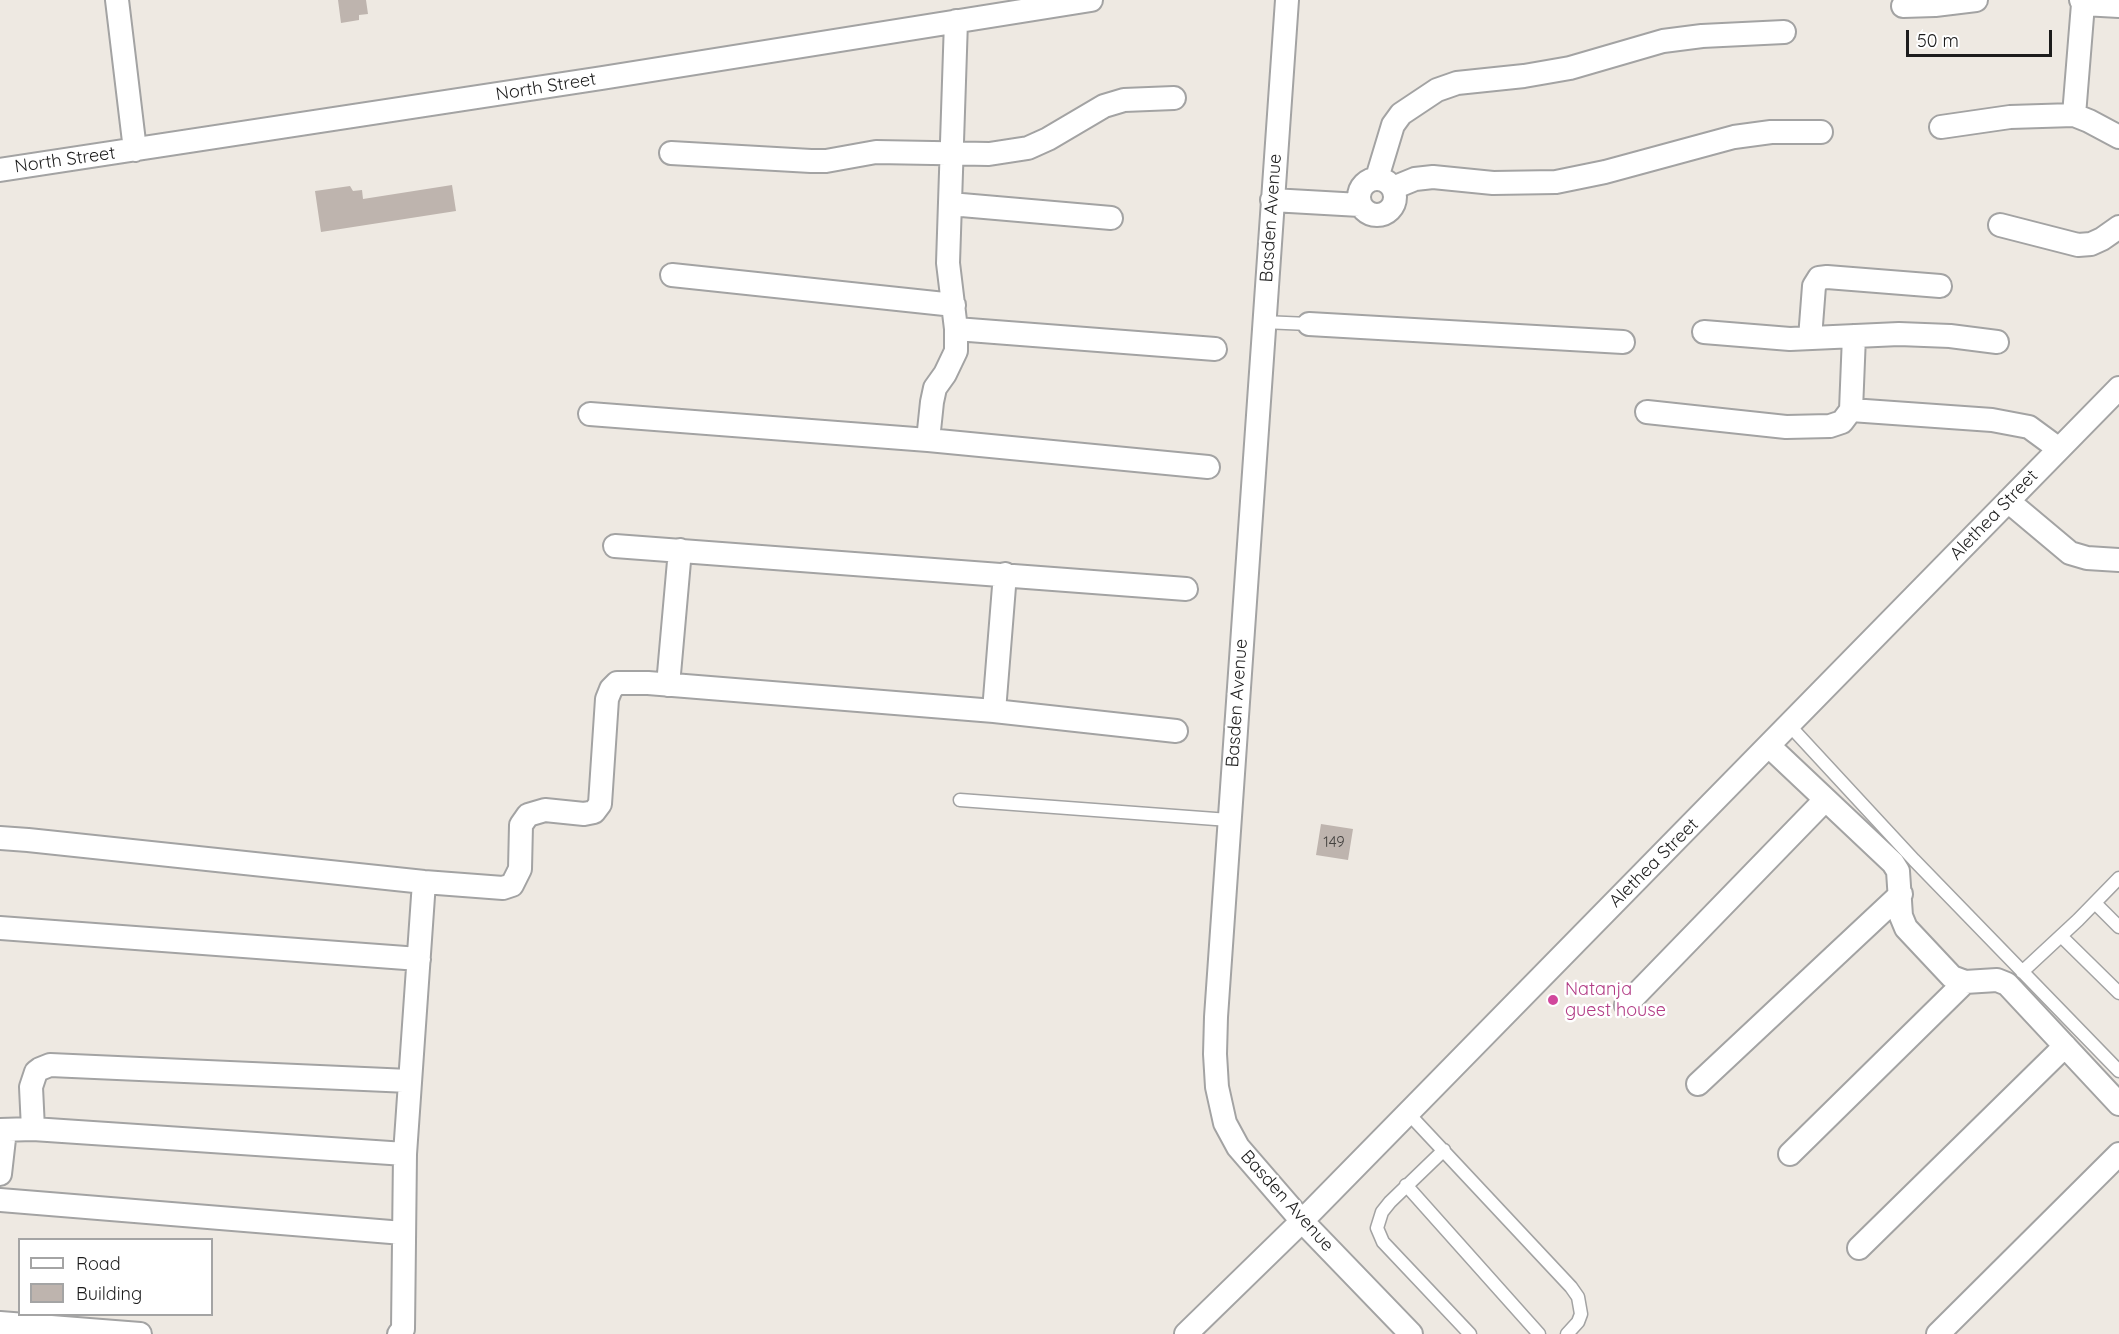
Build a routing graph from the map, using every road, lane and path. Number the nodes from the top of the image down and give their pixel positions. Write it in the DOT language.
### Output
graph roads {
  1 [pos="117,0"];
  2 [pos="1091,0"];
  3 [pos="1287,0"];
  4 [pos="1976,0"];
  5 [pos="2082,2"];
  6 [pos="1903,6"];
  7 [pos="2119,6"];
  8 [pos="956,21"];
  9 [pos="1784,32"];
  10 [pos="1174,98"];
  11 [pos="2074,115"];
  12 [pos="1941,127"];
  13 [pos="1821,132"];
  14 [pos="2119,137"];
  15 [pos="135,150"];
  16 [pos="671,153"];
  17 [pos="951,153"];
  18 [pos="0,170"];
  19 [pos="1373,190"];
  20 [pos="1273,193"];
  21 [pos="950,204"];
  22 [pos="1111,218"];
  23 [pos="2000,225"];
  24 [pos="2119,227"];
  25 [pos="672,275"];
  26 [pos="1940,286"];
  27 [pos="954,305"];
  28 [pos="1263,321"];
  29 [pos="1309,324"];
  30 [pos="956,329"];
  31 [pos="1704,332"];
  32 [pos="1854,336"];
  33 [pos="1810,338"];
  34 [pos="1623,342"];
  35 [pos="1997,342"];
  36 [pos="1215,349"];
  37 [pos="2119,388"];
  38 [pos="1851,410"];
  39 [pos="1647,412"];
  40 [pos="590,414"];
  41 [pos="928,440"];
  42 [pos="2059,449"];
  43 [pos="1208,467"];
  44 [pos="2008,501"];
  45 [pos="615,546"];
  46 [pos="680,550"];
  47 [pos="2119,560"];
  48 [pos="1005,574"];
  49 [pos="1186,589"];
  50 [pos="668,685"];
  51 [pos="994,711"];
  52 [pos="1790,726"];
  53 [pos="1176,731"];
  54 [pos="1769,746"];
  55 [pos="960,800"];
  56 [pos="1825,800"];
  57 [pos="1229,820"];
  58 [pos="0,838"];
  59 [pos="2119,878"];
  60 [pos="424,882"];
  61 [pos="1901,894"];
  62 [pos="2095,903"];
  63 [pos="2119,927"];
  64 [pos="0,928"];
  65 [pos="2061,936"];
  66 [pos="419,959"];
  67 [pos="2022,972"];
  68 [pos="1965,982"];
  69 [pos="2119,993"];
  70 [pos="1626,1005"];
  71 [pos="2065,1046"];
  72 [pos="2119,1071"];
  73 [pos="409,1082"];
  74 [pos="1698,1084"];
  75 [pos="2119,1104"];
  76 [pos="1408,1113"];
  77 [pos="33,1129"];
  78 [pos="3,1130"];
  79 [pos="1444,1150"];
  80 [pos="405,1154"];
  81 [pos="1790,1154"];
  82 [pos="2119,1154"];
  83 [pos="0,1174"];
  84 [pos="1406,1185"];
  85 [pos="0,1200"];
  86 [pos="1302,1221"];
  87 [pos="404,1233"];
  88 [pos="1858,1248"];
  89 [pos="0,1323"];
  90 [pos="140,1334"];
  91 [pos="399,1334"];
  92 [pos="1185,1334"];
  93 [pos="1412,1334"];
  94 [pos="1470,1334"];
  95 [pos="1539,1334"];
  96 [pos="1567,1334"];
  97 [pos="1938,1334"];
  1 -- 15 [label="street"];
  2 -- 8 [label="street, North Street"];
  3 -- 20 [label="street, Basden Avenue"];
  4 -- 6 [label="street"];
  5 -- 7 [label="street"];
  5 -- 11 [label="street"];
  8 -- 15 [label="street, North Street"];
  8 -- 17 [label="street"];
  9 -- 19 [label="street"];
  10 -- 17 [label="street"];
  11 -- 12 [label="street"];
  11 -- 14 [label="street"];
  13 -- 19 [label="street"];
  15 -- 18 [label="street, North Street"];
  16 -- 17 [label="street"];
  17 -- 21 [label="street"];
  19 -- 20 [label="street"];
  20 -- 28 [label="street, Basden Avenue"];
  21 -- 22 [label="street"];
  21 -- 27 [label="street"];
  23 -- 24 [label="street"];
  25 -- 27 [label="street"];
  26 -- 33 [label="street"];
  27 -- 30 [label="street"];
  28 -- 29 [label="lane"];
  28 -- 57 [label="street, Basden Avenue"];
  29 -- 34 [label="street"];
  30 -- 36 [label="street"];
  30 -- 41 [label="street"];
  31 -- 33 [label="street"];
  32 -- 33 [label="street"];
  32 -- 35 [label="street"];
  32 -- 38 [label="street"];
  37 -- 42 [label="street, Alethea Street"];
  38 -- 39 [label="street"];
  38 -- 42 [label="street"];
  40 -- 41 [label="street"];
  41 -- 43 [label="street"];
  42 -- 44 [label="street, Alethea Street"];
  44 -- 47 [label="street"];
  44 -- 52 [label="street, Alethea Street"];
  45 -- 46 [label="street"];
  46 -- 48 [label="street"];
  46 -- 50 [label="street"];
  48 -- 49 [label="street"];
  48 -- 51 [label="street"];
  50 -- 51 [label="street"];
  50 -- 60 [label="street"];
  51 -- 53 [label="street"];
  52 -- 54 [label="street, Alethea Street"];
  52 -- 67 [label="lane"];
  54 -- 56 [label="street"];
  54 -- 76 [label="street, Alethea Street"];
  55 -- 57 [label="lane"];
  56 -- 61 [label="street"];
  56 -- 70 [label="street"];
  57 -- 86 [label="street, Basden Avenue"];
  58 -- 60 [label="street"];
  59 -- 62 [label="lane"];
  60 -- 66 [label="street"];
  61 -- 68 [label="street"];
  61 -- 74 [label="street"];
  62 -- 63 [label="lane"];
  62 -- 65 [label="lane"];
  64 -- 66 [label="street"];
  65 -- 67 [label="lane"];
  65 -- 69 [label="lane"];
  66 -- 73 [label="street"];
  67 -- 72 [label="lane"];
  68 -- 71 [label="street"];
  68 -- 81 [label="street"];
  71 -- 75 [label="street"];
  71 -- 88 [label="street"];
  73 -- 77 [label="street"];
  73 -- 80 [label="street"];
  76 -- 79 [label="lane"];
  76 -- 86 [label="street, Alethea Street"];
  77 -- 78 [label="street"];
  77 -- 80 [label="street"];
  78 -- 83 [label="street"];
  79 -- 84 [label="lane"];
  79 -- 96 [label="lane"];
  80 -- 87 [label="street"];
  82 -- 97 [label="street"];
  84 -- 94 [label="lane"];
  84 -- 95 [label="lane"];
  85 -- 87 [label="street"];
  86 -- 92 [label="street, Alethea Street"];
  86 -- 93 [label="street, Basden Avenue"];
  87 -- 91 [label="street"];
  89 -- 90 [label="street"];
}
